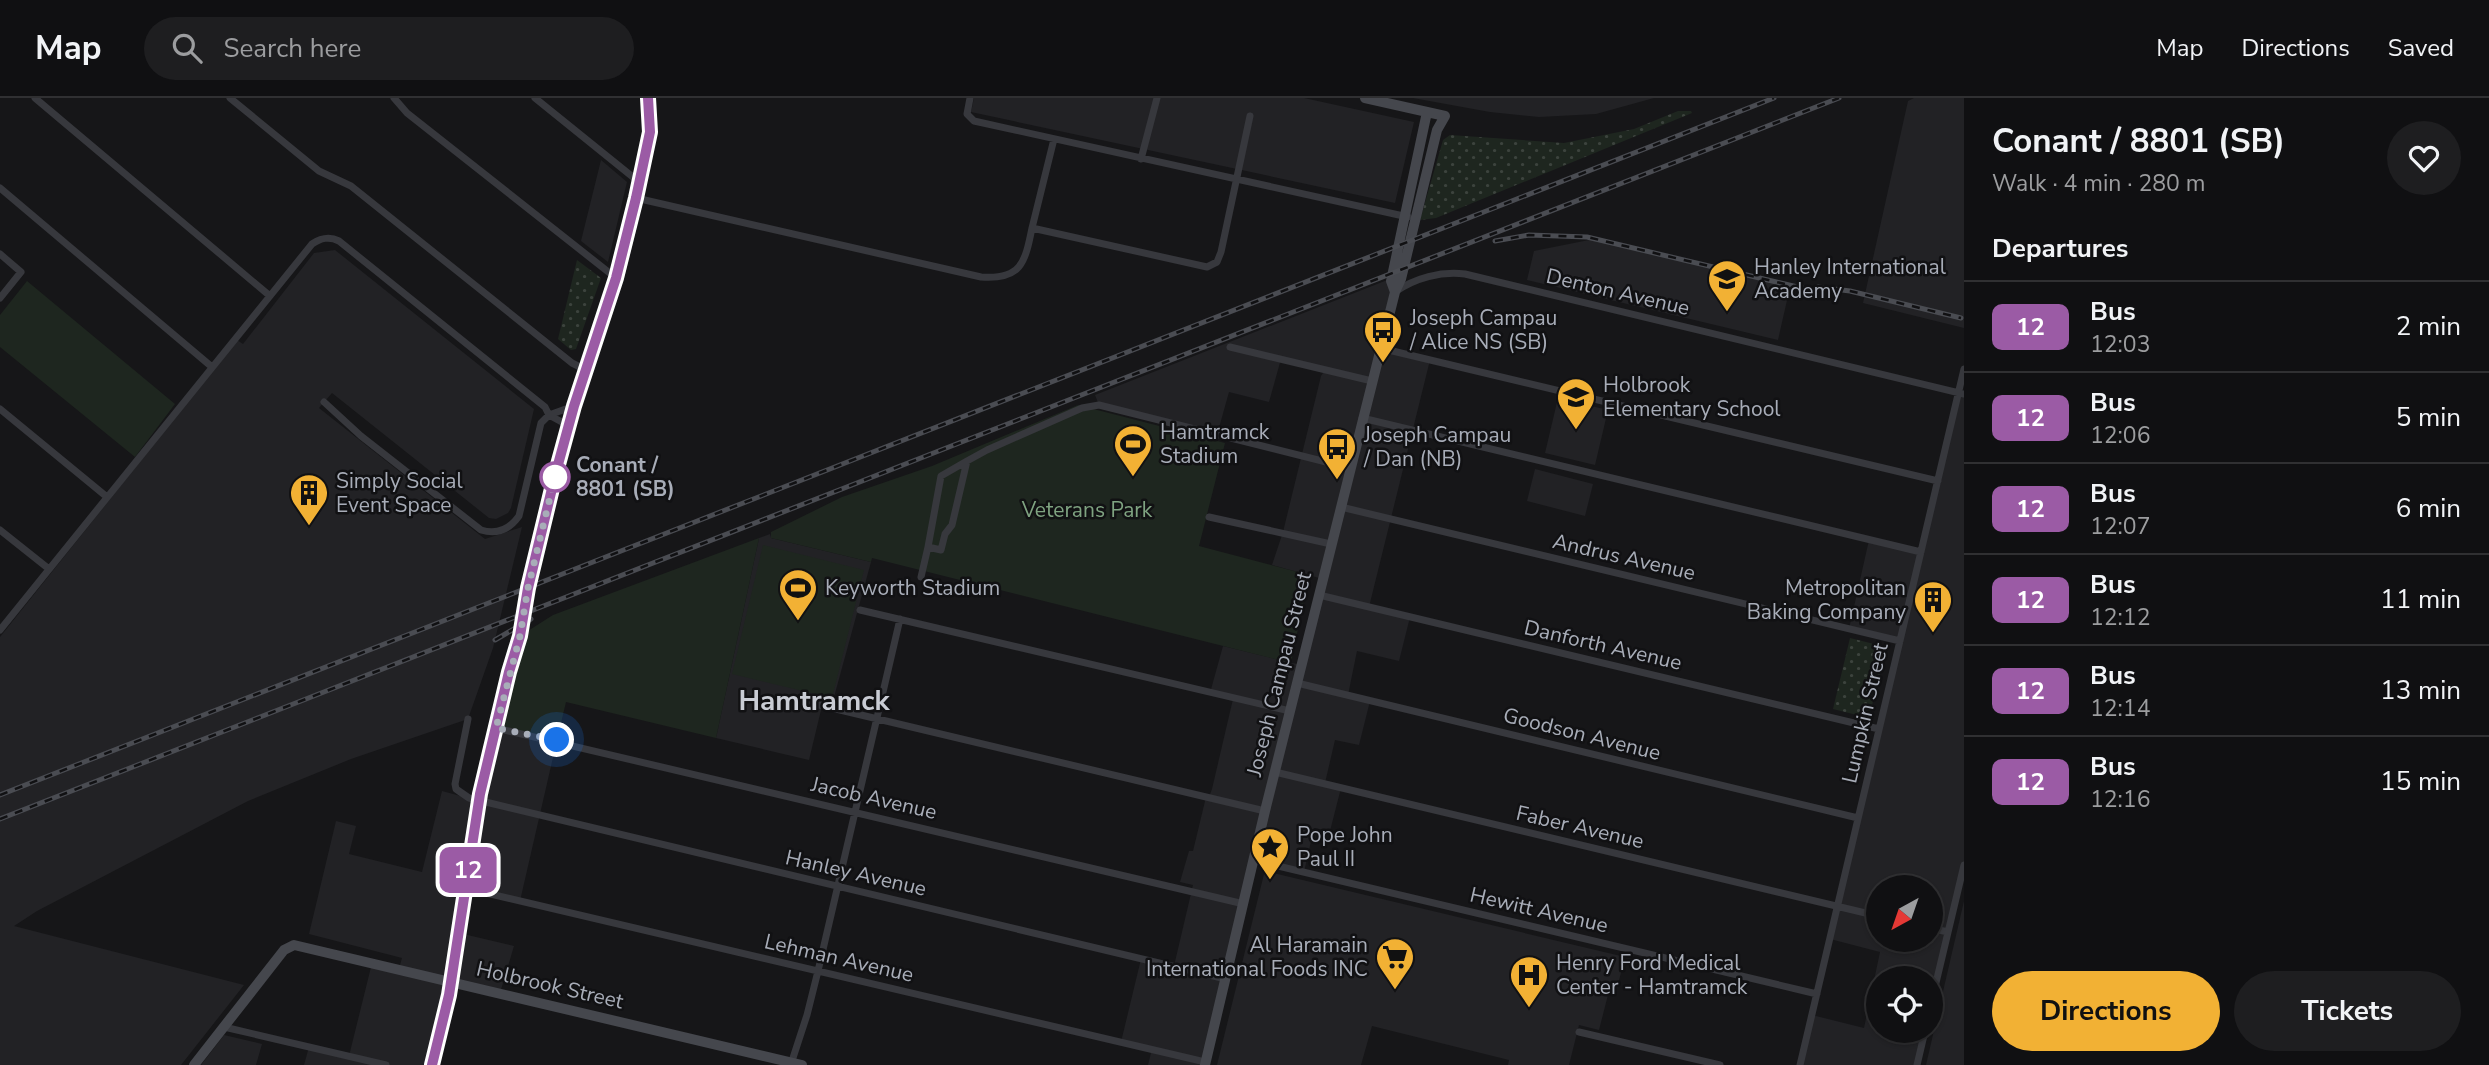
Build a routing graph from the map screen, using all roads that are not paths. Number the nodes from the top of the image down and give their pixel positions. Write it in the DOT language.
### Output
graph roads {
  1 [pos="35,98"];
  2 [pos="230,98"];
  3 [pos="394,98"];
  4 [pos="535,98"];
  5 [pos="648,98"];
  6 [pos="970,98"];
  7 [pos="1157,98"];
  8 [pos="1365,98"];
  9 [pos="1427,112"];
  10 [pos="1250,116"];
  11 [pos="1054,138"];
  12 [pos="1141,159"];
  13 [pos="1238,180"];
  14 [pos="639,182"];
  15 [pos="0,188"];
  16 [pos="636,198"];
  17 [pos="1405,216"];
  18 [pos="1416,218"];
  19 [pos="1032,228"];
  20 [pos="0,254"];
  21 [pos="616,278"];
  22 [pos="1395,292"];
  23 [pos="270,296"];
  24 [pos="0,298"];
  25 [pos="1230,347"];
  26 [pos="1380,348"];
  27 [pos="212,367"];
  28 [pos="1964,369"];
  29 [pos="586,370"];
  30 [pos="1372,381"];
  31 [pos="1961,393"];
  32 [pos="324,402"];
  33 [pos="574,406"];
  34 [pos="0,409"];
  35 [pos="549,415"];
  36 [pos="1362,418"];
  37 [pos="569,426"];
  38 [pos="967,461"];
  39 [pos="1350,468"];
  40 [pos="1938,481"];
  41 [pos="107,497"];
  42 [pos="1341,507"];
  43 [pos="1209,517"];
  44 [pos="0,530"];
  45 [pos="1331,544"];
  46 [pos="928,547"];
  47 [pos="1921,552"];
  48 [pos="49,569"];
  49 [pos="921,577"];
  50 [pos="1319,595"];
  51 [pos="860,610"];
  52 [pos="900,619"];
  53 [pos="0,630"];
  54 [pos="1900,641"];
  55 [pos="1297,683"];
  56 [pos="819,705"];
  57 [pos="1290,711"];
  58 [pos="468,719"];
  59 [pos="875,719"];
  60 [pos="496,728"];
  61 [pos="1879,729"];
  62 [pos="1275,772"];
  63 [pos="479,801"];
  64 [pos="1265,811"];
  65 [pos="855,812"];
  66 [pos="1858,818"];
  67 [pos="1253,860"];
  68 [pos="1964,865"];
  69 [pos="838,887"];
  70 [pos="465,888"];
  71 [pos="1244,904"];
  72 [pos="1838,906"];
  73 [pos="1866,913"];
  74 [pos="1943,931"];
  75 [pos="1948,932"];
  76 [pos="1940,966"];
  77 [pos="818,971"];
  78 [pos="1226,979"];
  79 [pos="451,981"];
  80 [pos="1817,994"];
  81 [pos="225,1027"];
  82 [pos="1579,1032"];
  83 [pos="1922,1043"];
  84 [pos="795,1064"];
  85 [pos="1205,1064"];
  86 [pos="194,1065"];
  87 [pos="386,1065"];
  88 [pos="432,1065"];
  89 [pos="1720,1065"];
  90 [pos="1800,1065"];
  91 [pos="1917,1065"];
  1 -- 23 [label="street"];
  2 -- 29 [label="street"];
  3 -- 21 [label="street"];
  4 -- 14 [label="street"];
  5 -- 14 [label="street"];
  6 -- 11 [label="street"];
  7 -- 12 [label="street"];
  8 -- 9 [label="street"];
  9 -- 17 [label="street, Joseph Campau Street"];
  9 -- 18 [label="street, Joseph Campau Street"];
  10 -- 13 [label="street"];
  11 -- 12 [label="street"];
  11 -- 19 [label="street"];
  12 -- 13 [label="street"];
  13 -- 17 [label="street"];
  13 -- 19 [label="street"];
  14 -- 16 [label="street"];
  15 -- 27 [label="street"];
  16 -- 19 [label="street"];
  16 -- 21 [label="street"];
  17 -- 18 [label="street"];
  17 -- 22 [label="street, Joseph Campau Street"];
  18 -- 22 [label="street, Joseph Campau Street"];
  20 -- 24 [label="street"];
  21 -- 29 [label="street"];
  22 -- 26 [label="street, Joseph Campau Street"];
  22 -- 31 [label="street, Denton Avenue"];
  23 -- 27 [label="street"];
  23 -- 35 [label="street"];
  25 -- 30 [label="street"];
  26 -- 30 [label="street, Joseph Campau Street"];
  26 -- 40 [label="street"];
  27 -- 41 [label="street"];
  28 -- 31 [label="street, Lumpkin Street"];
  29 -- 33 [label="street"];
  30 -- 36 [label="street, Joseph Campau Street"];
  31 -- 40 [label="street, Lumpkin Street"];
  32 -- 35 [label="street"];
  33 -- 35 [label="street"];
  33 -- 37 [label="street"];
  34 -- 41 [label="street"];
  35 -- 37 [label="street"];
  36 -- 39 [label="street, Joseph Campau Street"];
  36 -- 47 [label="street"];
  37 -- 60 [label="street"];
  38 -- 39 [label="street"];
  38 -- 46 [label="street"];
  38 -- 46 [label="street"];
  39 -- 42 [label="street, Joseph Campau Street"];
  40 -- 47 [label="street, Lumpkin Street"];
  41 -- 48 [label="street"];
  42 -- 45 [label="street, Joseph Campau Street"];
  42 -- 54 [label="street, Andrus Avenue"];
  43 -- 45 [label="street"];
  44 -- 48 [label="street"];
  45 -- 50 [label="street, Joseph Campau Street"];
  46 -- 49 [label="street"];
  47 -- 54 [label="street, Lumpkin Street"];
  48 -- 53 [label="street"];
  50 -- 55 [label="street, Joseph Campau Street"];
  50 -- 61 [label="street, Danforth Avenue"];
  51 -- 52 [label="street"];
  52 -- 57 [label="street"];
  52 -- 59 [label="street"];
  54 -- 61 [label="street, Lumpkin Street"];
  55 -- 57 [label="street, Joseph Campau Street"];
  55 -- 66 [label="street, Goodson Avenue"];
  56 -- 59 [label="street"];
  57 -- 62 [label="street, Joseph Campau Street"];
  58 -- 63 [label="street"];
  59 -- 64 [label="street"];
  59 -- 65 [label="street"];
  60 -- 63 [label="street"];
  60 -- 65 [label="street, Jacob Avenue"];
  61 -- 66 [label="street, Lumpkin Street"];
  62 -- 64 [label="street, Joseph Campau Street"];
  62 -- 72 [label="street, Faber Avenue"];
  63 -- 69 [label="street, Hanley Avenue"];
  63 -- 70 [label="street"];
  64 -- 67 [label="street, Joseph Campau Street"];
  65 -- 69 [label="street"];
  65 -- 71 [label="street, Jacob Avenue"];
  66 -- 72 [label="street, Lumpkin Street"];
  67 -- 71 [label="street, Joseph Campau Street"];
  67 -- 80 [label="street, Hewitt Avenue"];
  68 -- 75 [label="street"];
  69 -- 77 [label="street"];
  69 -- 78 [label="street, Hanley Avenue"];
  70 -- 77 [label="street, Lehman Avenue"];
  70 -- 79 [label="street"];
  71 -- 78 [label="street, Joseph Campau Street"];
  72 -- 73 [label="street, Faber Avenue"];
  72 -- 80 [label="street, Lumpkin Street"];
  74 -- 75 [label="street"];
  75 -- 76 [label="street"];
  77 -- 84 [label="street"];
  77 -- 85 [label="street, Lehman Avenue"];
  78 -- 85 [label="street, Joseph Campau Street"];
  79 -- 81 [label="street, Holbrook Street"];
  79 -- 84 [label="street, Holbrook Street"];
  79 -- 88 [label="street"];
  80 -- 90 [label="street, Lumpkin Street"];
  81 -- 86 [label="street"];
  81 -- 87 [label="street"];
  82 -- 89 [label="street"];
  83 -- 91 [label="street"];
}
